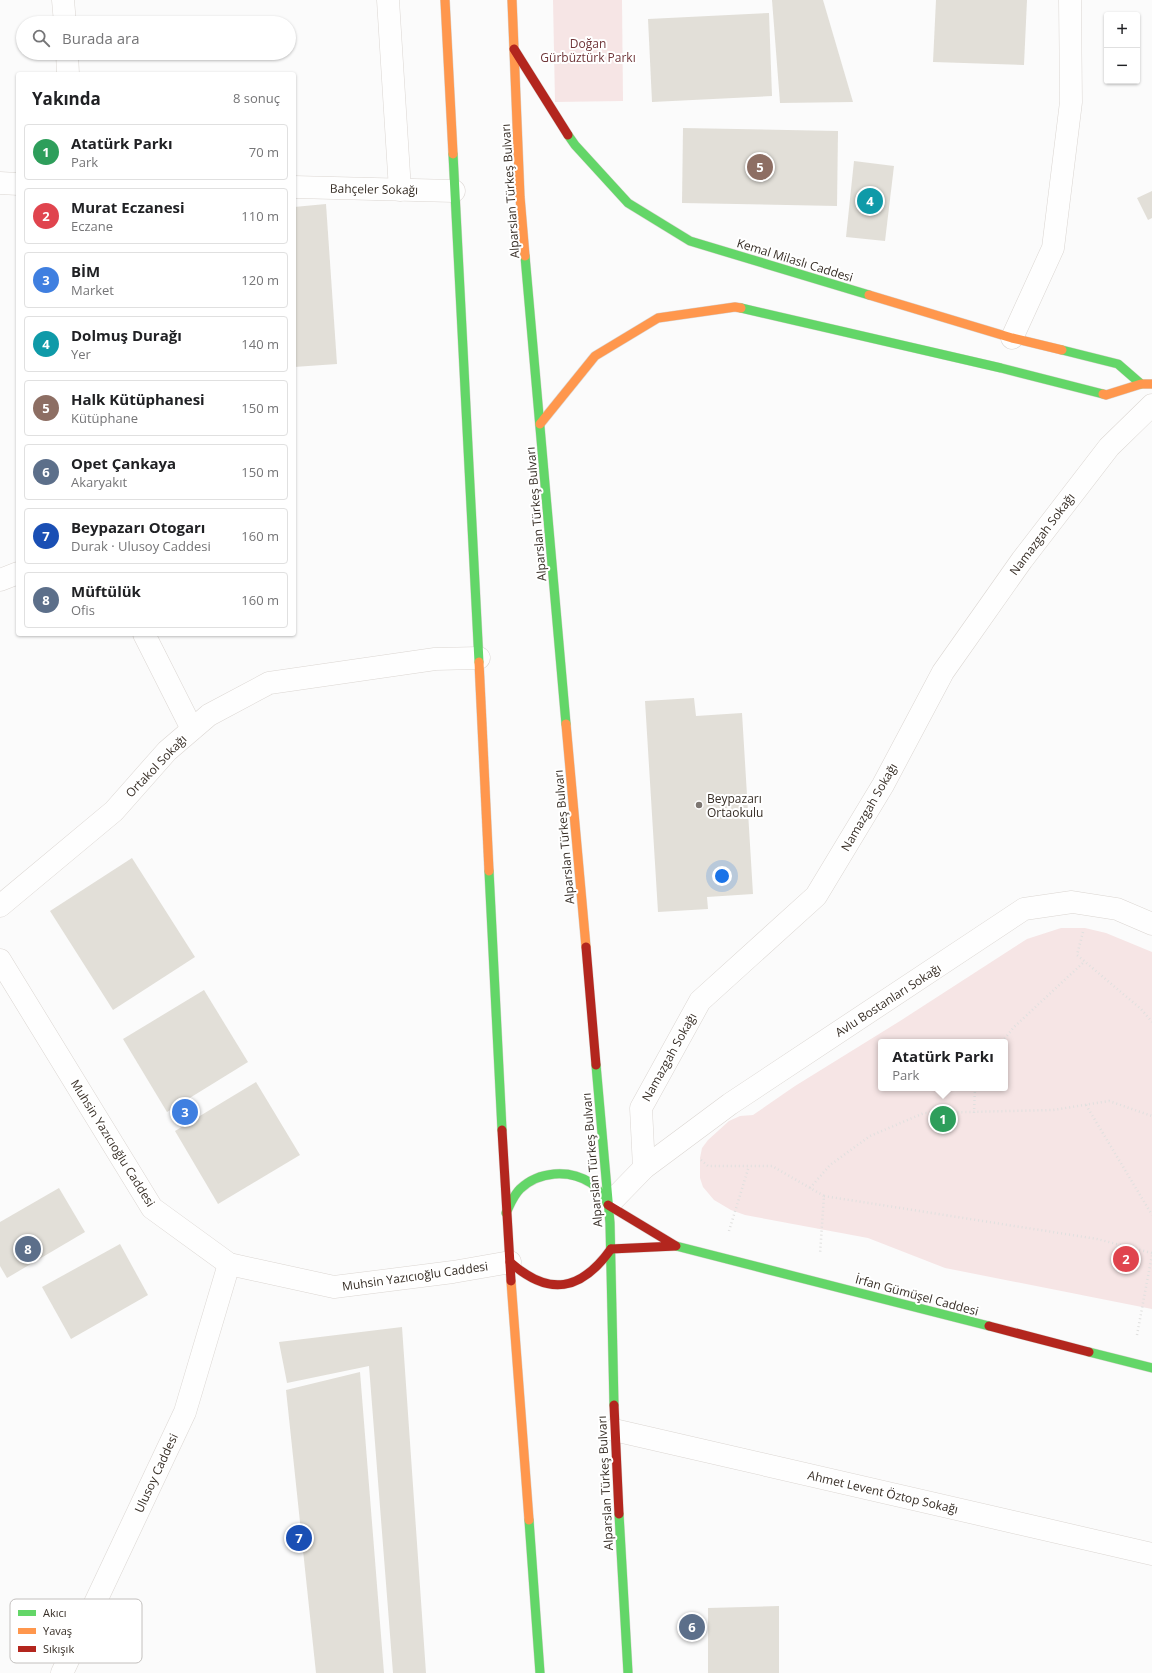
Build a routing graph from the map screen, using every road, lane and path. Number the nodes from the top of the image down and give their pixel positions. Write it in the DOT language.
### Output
graph roads {
  1 [pos="63,0"];
  2 [pos="388,0"];
  3 [pos="445,0"];
  4 [pos="512,0"];
  5 [pos="1070,0"];
  6 [pos="64,16"];
  7 [pos="514,49"];
  8 [pos="67,60"];
  9 [pos="68,72"];
  10 [pos="0,183"];
  11 [pos="16,184"];
  12 [pos="296,187"];
  13 [pos="400,190"];
  14 [pos="454,191"];
  15 [pos="1012,338"];
  16 [pos="1141,384"];
  17 [pos="1152,384"];
  18 [pos="1152,405"];
  19 [pos="540,424"];
  20 [pos="16,574"];
  21 [pos="0,580"];
  22 [pos="145,636"];
  23 [pos="479,658"];
  24 [pos="192,730"];
  25 [pos="1091,905"];
  26 [pos="0,906"];
  27 [pos="1152,924"];
  28 [pos="0,960"];
  29 [pos="1085,961"];
  30 [pos="1152,1022"];
  31 [pos="1004,1039"];
  32 [pos="975,1091"];
  33 [pos="1086,1105"];
  34 [pos="974,1113"];
  35 [pos="1152,1116"];
  36 [pos="679,1142"];
  37 [pos="749,1166"];
  38 [pos="644,1168"];
  39 [pos="810,1188"];
  40 [pos="824,1196"];
  41 [pos="608,1205"];
  42 [pos="506,1213"];
  43 [pos="1152,1215"];
  44 [pos="676,1246"];
  45 [pos="611,1248"];
  46 [pos="1152,1254"];
  47 [pos="720,1257"];
  48 [pos="510,1262"];
  49 [pos="229,1264"];
  50 [pos="818,1282"];
  51 [pos="1132,1363"];
  52 [pos="1152,1368"];
  53 [pos="614,1430"];
  54 [pos="1152,1554"];
  55 [pos="97,1599"];
  56 [pos="67,1663"];
  57 [pos="62,1673"];
  58 [pos="540,1673"];
  59 [pos="628,1673"];
  1 -- 6 [label="street"];
  2 -- 13 [label="street"];
  3 -- 14 [label="main road"];
  4 -- 7 [label="main road, Alparslan Türkeş Bulvarı"];
  5 -- 15 [label="street"];
  7 -- 15 [label="main road, Kemal Milaslı Caddesi"];
  7 -- 19 [label="main road, Alparslan Türkeş Bulvarı"];
  8 -- 9 [label="street"];
  10 -- 11 [label="street"];
  12 -- 13 [label="street, Bahçeler Sokağı"];
  13 -- 14 [label="street, Bahçeler Sokağı"];
  14 -- 23 [label="main road"];
  15 -- 16 [label="main road, Kemal Milaslı Caddesi"];
  16 -- 17 [label="main road"];
  16 -- 19 [label="main road"];
  18 -- 38 [label="street, Namazgah Sokağı"];
  19 -- 41 [label="main road, Alparslan Türkeş Bulvarı"];
  20 -- 21 [label="street"];
  22 -- 24 [label="street"];
  23 -- 24 [label="street, Ortakol Sokağı"];
  23 -- 42 [label="main road"];
  24 -- 26 [label="street, Ortakol Sokağı"];
  25 -- 27 [label="street, Avlu Bostanları Sokağı"];
  25 -- 29 [label="path"];
  25 -- 36 [label="street, Avlu Bostanları Sokağı"];
  28 -- 49 [label="street, Muhsin Yazıcıoğlu Caddesi"];
  29 -- 30 [label="path"];
  29 -- 31 [label="path"];
  32 -- 34 [label="path"];
  33 -- 34 [label="path"];
  33 -- 35 [label="path"];
  33 -- 43 [label="path"];
  34 -- 39 [label="path"];
  36 -- 37 [label="path"];
  36 -- 38 [label="street, Avlu Bostanları Sokağı"];
  37 -- 39 [label="path"];
  37 -- 47 [label="path"];
  38 -- 41 [label="street"];
  39 -- 40 [label="path"];
  40 -- 46 [label="path"];
  40 -- 50 [label="path"];
  41 -- 42 [label="main road"];
  41 -- 44 [label="main road, İrfan Gümüşel Caddesi"];
  41 -- 45 [label="main road, Alparslan Türkeş Bulvarı"];
  42 -- 48 [label="main road"];
  44 -- 45 [label="main road, İrfan Gümüşel Caddesi"];
  44 -- 47 [label="main road, İrfan Gümüşel Caddesi"];
  45 -- 48 [label="main road"];
  45 -- 53 [label="main road, Alparslan Türkeş Bulvarı"];
  46 -- 51 [label="path"];
  47 -- 50 [label="main road, İrfan Gümüşel Caddesi"];
  48 -- 49 [label="street, Muhsin Yazıcıoğlu Caddesi"];
  48 -- 58 [label="main road"];
  49 -- 55 [label="street, Ulusoy Caddesi"];
  50 -- 51 [label="main road, İrfan Gümüşel Caddesi"];
  51 -- 52 [label="main road, İrfan Gümüşel Caddesi"];
  53 -- 54 [label="street, Ahmet Levent Öztop Sokağı"];
  53 -- 59 [label="main road, Alparslan Türkeş Bulvarı"];
  56 -- 57 [label="street, Ulusoy Caddesi"];
}
